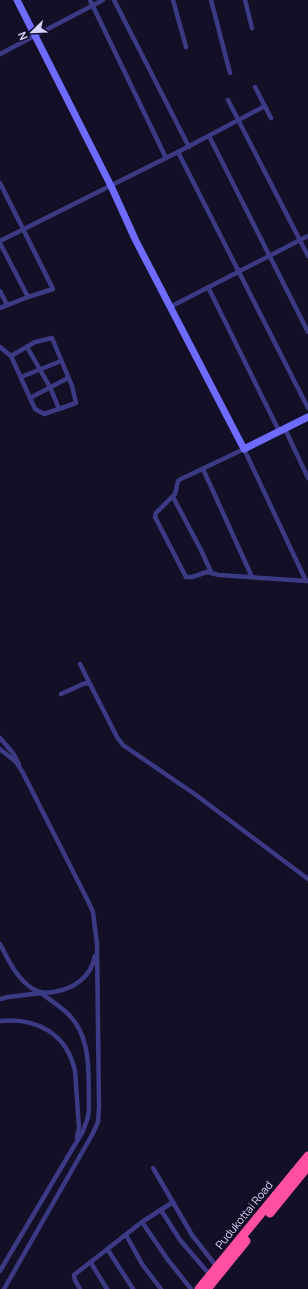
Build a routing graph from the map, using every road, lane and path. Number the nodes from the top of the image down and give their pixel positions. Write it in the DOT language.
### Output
graph roads {
  1 [pos="17,0"];
  2 [pos="90,0"];
  3 [pos="103,0"];
  4 [pos="114,0"];
  5 [pos="173,0"];
  6 [pos="210,0"];
  7 [pos="245,0"];
  8 [pos="92,6"];
  9 [pos="252,28"];
  10 [pos="35,35"];
  11 [pos="186,47"];
  12 [pos="0,54"];
  13 [pos="230,73"];
  14 [pos="255,87"];
  15 [pos="228,100"];
  16 [pos="265,106"];
  17 [pos="271,118"];
  18 [pos="239,121"];
  19 [pos="210,136"];
  20 [pos="189,147"];
  21 [pos="178,152"];
  22 [pos="166,158"];
  23 [pos="0,183"];
  24 [pos="111,186"];
  25 [pos="24,230"];
  26 [pos="308,236"];
  27 [pos="300,240"];
  28 [pos="0,242"];
  29 [pos="270,256"];
  30 [pos="308,256"];
  31 [pos="238,272"];
  32 [pos="208,287"];
  33 [pos="0,291"];
  34 [pos="28,297"];
  35 [pos="7,305"];
  36 [pos="170,307"];
  37 [pos="0,308"];
  38 [pos="308,332"];
  39 [pos="0,347"];
  40 [pos="27,347"];
  41 [pos="11,356"];
  42 [pos="61,361"];
  43 [pos="41,369"];
  44 [pos="21,377"];
  45 [pos="68,378"];
  46 [pos="50,388"];
  47 [pos="30,398"];
  48 [pos="308,408"];
  49 [pos="59,409"];
  50 [pos="308,417"];
  51 [pos="282,430"];
  52 [pos="244,449"];
  53 [pos="203,469"];
  54 [pos="308,478"];
  55 [pos="173,496"];
  56 [pos="211,572"];
  57 [pos="252,577"];
  58 [pos="307,581"];
  59 [pos="80,664"];
  60 [pos="90,684"];
  61 [pos="61,694"];
  62 [pos="0,738"];
  63 [pos="0,749"];
  64 [pos="23,773"];
  65 [pos="308,879"];
  66 [pos="0,944"];
  67 [pos="96,944"];
  68 [pos="41,993"];
  69 [pos="0,999"];
  70 [pos="0,1021"];
  71 [pos="74,1146"];
  72 [pos="308,1156"];
  73 [pos="308,1166"];
  74 [pos="153,1168"];
  75 [pos="173,1202"];
  76 [pos="161,1210"];
  77 [pos="142,1222"];
  78 [pos="126,1235"];
  79 [pos="108,1250"];
  80 [pos="91,1263"];
  81 [pos="217,1267"];
  82 [pos="0,1271"];
  83 [pos="210,1275"];
  84 [pos="4,1289"];
  85 [pos="80,1289"];
  86 [pos="107,1289"];
  87 [pos="133,1289"];
  88 [pos="160,1289"];
  89 [pos="191,1289"];
  90 [pos="198,1289"];
  91 [pos="207,1289"];
  1 -- 10 [label="street"];
  2 -- 8 [label="street"];
  3 -- 8 [label="street"];
  4 -- 20 [label="street"];
  5 -- 11 [label="street"];
  6 -- 13 [label="street"];
  7 -- 9 [label="street"];
  8 -- 10 [label="street"];
  8 -- 22 [label="street"];
  10 -- 12 [label="street"];
  10 -- 24 [label="street"];
  14 -- 16 [label="street"];
  15 -- 18 [label="street"];
  16 -- 17 [label="street"];
  16 -- 18 [label="street"];
  18 -- 19 [label="street"];
  18 -- 27 [label="street"];
  19 -- 20 [label="street"];
  19 -- 29 [label="street"];
  20 -- 21 [label="street"];
  21 -- 22 [label="street"];
  21 -- 31 [label="street"];
  22 -- 24 [label="street"];
  23 -- 25 [label="street"];
  24 -- 25 [label="street"];
  24 -- 36 [label="street"];
  25 -- 28 [label="street"];
  25 -- 34 [label="street"];
  26 -- 27 [label="street"];
  27 -- 29 [label="street"];
  27 -- 30 [label="street"];
  28 -- 34 [label="street"];
  29 -- 31 [label="street"];
  29 -- 38 [label="street"];
  31 -- 32 [label="street"];
  31 -- 48 [label="street"];
  32 -- 36 [label="street"];
  32 -- 51 [label="street"];
  33 -- 35 [label="street"];
  34 -- 35 [label="street"];
  35 -- 37 [label="street"];
  36 -- 52 [label="street"];
  39 -- 41 [label="street"];
  40 -- 41 [label="street"];
  40 -- 42 [label="street"];
  40 -- 43 [label="street"];
  41 -- 44 [label="street"];
  42 -- 43 [label="street"];
  42 -- 45 [label="street"];
  43 -- 44 [label="street"];
  43 -- 46 [label="street"];
  44 -- 47 [label="street"];
  45 -- 46 [label="street"];
  45 -- 49 [label="street"];
  46 -- 47 [label="street"];
  46 -- 49 [label="street"];
  47 -- 49 [label="street"];
  50 -- 51 [label="street"];
  51 -- 52 [label="street"];
  51 -- 54 [label="street"];
  52 -- 53 [label="street"];
  52 -- 58 [label="street"];
  53 -- 55 [label="street"];
  53 -- 57 [label="street"];
  55 -- 56 [label="street"];
  55 -- 56 [label="street"];
  56 -- 57 [label="street"];
  57 -- 58 [label="street"];
  59 -- 60 [label="street"];
  60 -- 61 [label="street"];
  60 -- 65 [label="street"];
  62 -- 64 [label="street"];
  63 -- 64 [label="street"];
  64 -- 67 [label="street"];
  66 -- 68 [label="street"];
  67 -- 68 [label="street"];
  67 -- 84 [label="street"];
  68 -- 69 [label="street"];
  68 -- 71 [label="street"];
  70 -- 71 [label="street"];
  71 -- 82 [label="street"];
  72 -- 81 [label="highway, Pudukottai Road"];
  73 -- 91 [label="highway, Pudukottai Road"];
  74 -- 75 [label="street"];
  75 -- 76 [label="street"];
  75 -- 81 [label="street"];
  76 -- 77 [label="street"];
  76 -- 83 [label="street"];
  77 -- 78 [label="street"];
  77 -- 89 [label="street"];
  78 -- 79 [label="street"];
  78 -- 88 [label="street"];
  79 -- 80 [label="street"];
  79 -- 87 [label="street"];
  80 -- 85 [label="street"];
  80 -- 86 [label="street"];
  81 -- 83 [label="highway, Pudukottai Road"];
  83 -- 90 [label="highway, Pudukottai Road"];
}
